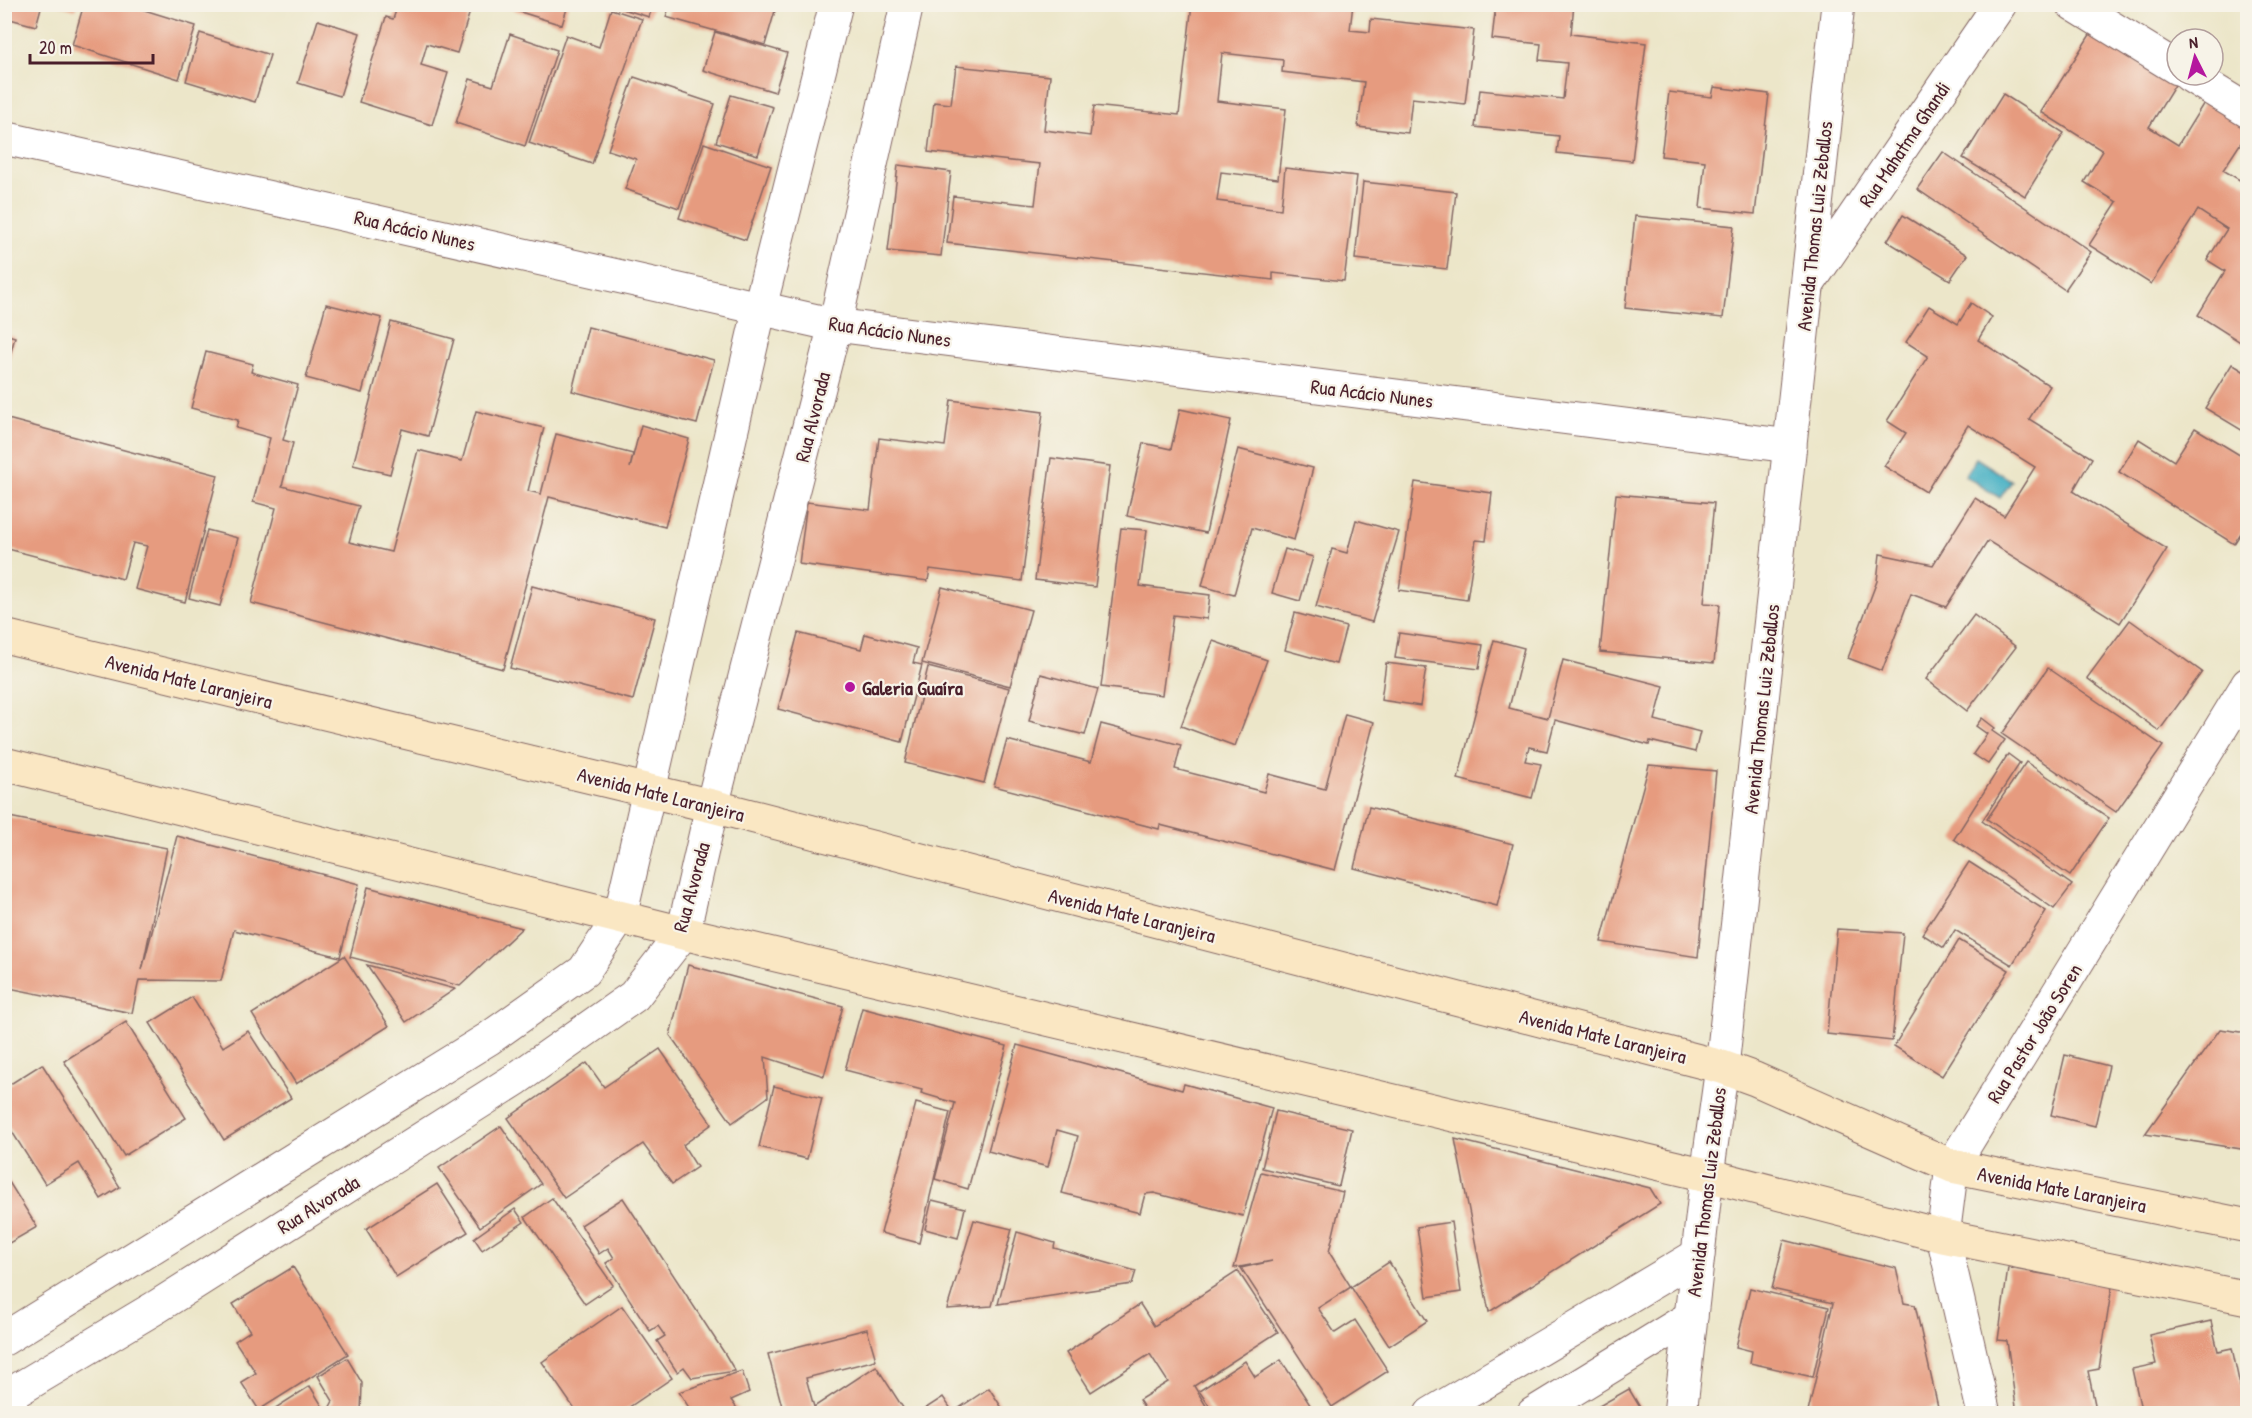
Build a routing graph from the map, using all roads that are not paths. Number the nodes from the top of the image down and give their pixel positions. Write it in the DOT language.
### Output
graph roads {
  1 [pos="836,4"];
  2 [pos="907,4"];
  3 [pos="1838,4"];
  4 [pos="2000,4"];
  5 [pos="2073,4"];
  6 [pos="2165,61"];
  7 [pos="2208,87"];
  8 [pos="2247,111"];
  9 [pos="4,138"];
  10 [pos="1808,284"];
  11 [pos="760,307"];
  12 [pos="835,326"];
  13 [pos="1790,446"];
  14 [pos="4,636"];
  15 [pos="2247,684"];
  16 [pos="4,764"];
  17 [pos="648,791"];
  18 [pos="712,806"];
  19 [pos="620,917"];
  20 [pos="683,933"];
  21 [pos="488,1039"];
  22 [pos="1722,1067"];
  23 [pos="516,1079"];
  24 [pos="1952,1166"];
  25 [pos="1707,1175"];
  26 [pos="2247,1226"];
  27 [pos="1943,1236"];
  28 [pos="1698,1255"];
  29 [pos="125,1265"];
  30 [pos="2247,1298"];
  31 [pos="158,1306"];
  32 [pos="1691,1317"];
  33 [pos="4,1339"];
  34 [pos="4,1398"];
  35 [pos="1440,1411"];
  36 [pos="1533,1413"];
  37 [pos="1680,1413"];
  38 [pos="1984,1413"];
  1 -- 11 [label="street"];
  2 -- 12 [label="street, Rua Alvorada"];
  3 -- 10 [label="street, Avenida Thomas Luiz Zeballos"];
  4 -- 10 [label="street, Rua Mahatma Ghandi"];
  5 -- 6 [label="street"];
  7 -- 8 [label="street"];
  9 -- 11 [label="street, Rua Acácio Nunes"];
  10 -- 13 [label="street, Avenida Thomas Luiz Zeballos"];
  11 -- 12 [label="street, Rua Acácio Nunes"];
  11 -- 17 [label="street"];
  12 -- 13 [label="street, Rua Acácio Nunes"];
  12 -- 18 [label="street, Rua Alvorada"];
  13 -- 22 [label="street, Avenida Thomas Luiz Zeballos"];
  14 -- 17 [label="main road, Avenida Mate Laranjeira"];
  15 -- 24 [label="street, Rua Pastor João Soren"];
  16 -- 19 [label="main road"];
  17 -- 18 [label="main road, Avenida Mate Laranjeira"];
  17 -- 19 [label="street"];
  18 -- 20 [label="street, Rua Alvorada"];
  18 -- 22 [label="main road, Avenida Mate Laranjeira"];
  19 -- 20 [label="main road"];
  19 -- 21 [label="street"];
  20 -- 23 [label="street, Rua Alvorada"];
  20 -- 25 [label="main road"];
  21 -- 23 [label="street"];
  21 -- 29 [label="street"];
  22 -- 24 [label="main road, Avenida Mate Laranjeira"];
  22 -- 25 [label="street, Avenida Thomas Luiz Zeballos"];
  23 -- 31 [label="street, Rua Alvorada"];
  24 -- 26 [label="main road, Avenida Mate Laranjeira"];
  24 -- 27 [label="street, Rua Pastor João Soren"];
  25 -- 27 [label="main road"];
  25 -- 28 [label="street, Avenida Thomas Luiz Zeballos"];
  27 -- 30 [label="main road"];
  27 -- 38 [label="street, Rua Pastor João Soren"];
  28 -- 32 [label="street, Avenida Thomas Luiz Zeballos"];
  28 -- 35 [label="street"];
  29 -- 31 [label="street"];
  29 -- 33 [label="street"];
  31 -- 34 [label="street, Rua Alvorada"];
  32 -- 36 [label="street"];
  32 -- 37 [label="street, Avenida Thomas Luiz Zeballos"];
}
